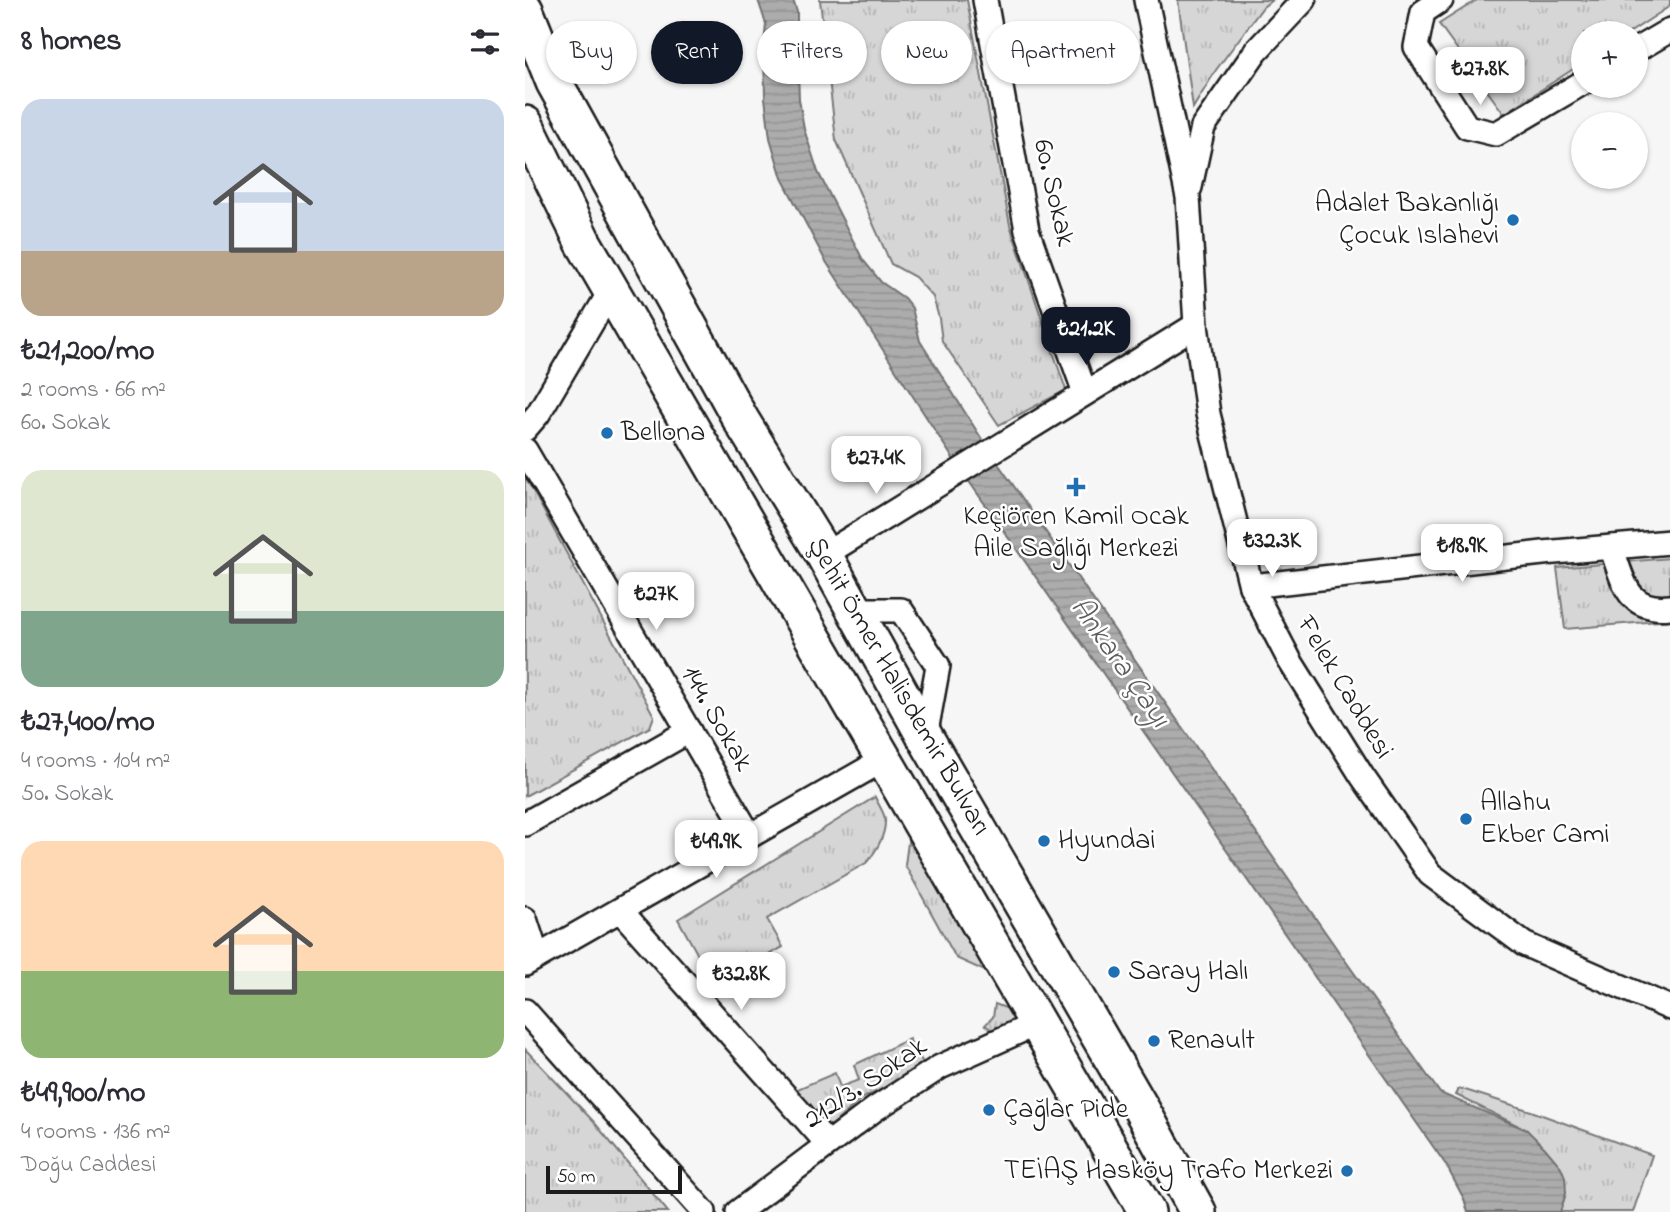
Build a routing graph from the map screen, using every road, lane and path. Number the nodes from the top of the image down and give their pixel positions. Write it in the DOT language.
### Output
graph roads {
  1 [pos="985,0"];
  2 [pos="1146,0"];
  3 [pos="1304,0"];
  4 [pos="1441,0"];
  5 [pos="525,10"];
  6 [pos="1670,30"];
  7 [pos="1648,43"];
  8 [pos="1571,90"];
  9 [pos="525,124"];
  10 [pos="1188,197"];
  11 [pos="611,290"];
  12 [pos="1196,325"];
  13 [pos="1085,393"];
  14 [pos="525,429"];
  15 [pos="525,450"];
  16 [pos="1670,542"];
  17 [pos="1611,547"];
  18 [pos="824,555"];
  19 [pos="1251,586"];
  20 [pos="1670,607"];
  21 [pos="854,610"];
  22 [pos="689,732"];
  23 [pos="925,737"];
  24 [pos="884,759"];
  25 [pos="525,824"];
  26 [pos="750,836"];
  27 [pos="620,910"];
  28 [pos="525,919"];
  29 [pos="531,960"];
  30 [pos="1670,1008"];
  31 [pos="525,1011"];
  32 [pos="1038,1023"];
  33 [pos="828,1144"];
  34 [pos="704,1212"];
  35 [pos="738,1212"];
  36 [pos="1147,1212"];
  37 [pos="1198,1212"];
  1 -- 13 [label="street, 60. Sokak"];
  2 -- 10 [label="street, Felek Caddesi"];
  3 -- 10 [label="street"];
  4 -- 8 [label="street"];
  5 -- 18 [label="highway, Şehit Ömer Halisdemir Bulvarı"];
  6 -- 7 [label="street"];
  9 -- 11 [label="highway, Şehit Ömer Halisdemir Bulvarı"];
  10 -- 12 [label="street, Felek Caddesi"];
  11 -- 14 [label="street"];
  11 -- 24 [label="highway, Şehit Ömer Halisdemir Bulvarı"];
  12 -- 13 [label="street"];
  12 -- 19 [label="street, Felek Caddesi"];
  13 -- 18 [label="street"];
  15 -- 22 [label="street, 144. Sokak"];
  16 -- 17 [label="street"];
  17 -- 19 [label="street"];
  17 -- 20 [label="street"];
  18 -- 21 [label="highway, Şehit Ömer Halisdemir Bulvarı"];
  19 -- 30 [label="street, Felek Caddesi"];
  21 -- 23 [label="highway, Şehit Ömer Halisdemir Bulvarı"];
  21 -- 23 [label="street"];
  22 -- 25 [label="street"];
  22 -- 26 [label="street, 144. Sokak"];
  23 -- 37 [label="highway, Şehit Ömer Halisdemir Bulvarı"];
  24 -- 26 [label="street"];
  24 -- 32 [label="highway, Şehit Ömer Halisdemir Bulvarı"];
  26 -- 27 [label="street"];
  27 -- 29 [label="street"];
  27 -- 33 [label="street"];
  28 -- 29 [label="street"];
  31 -- 34 [label="street"];
  32 -- 33 [label="street, 212/3. Sokak"];
  32 -- 36 [label="highway, Şehit Ömer Halisdemir Bulvarı"];
  33 -- 35 [label="street, 212/3. Sokak"];
}
